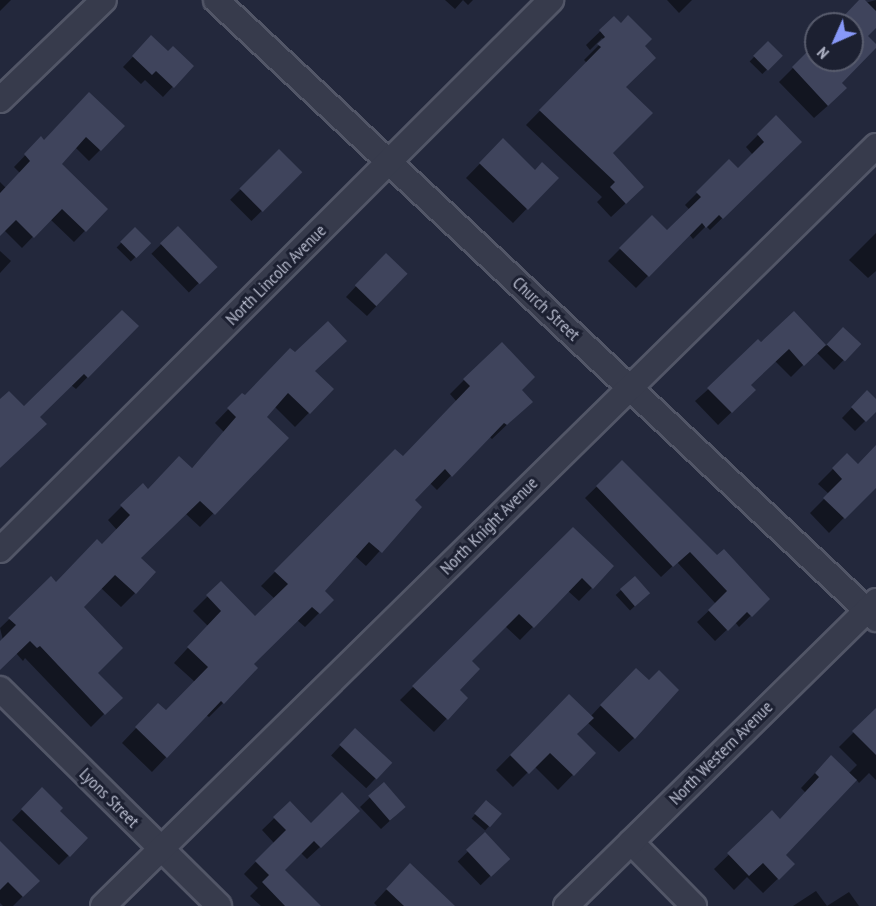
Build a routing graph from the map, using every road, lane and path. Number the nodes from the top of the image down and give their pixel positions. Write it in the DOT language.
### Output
graph roads {
  1 [pos="104,0"];
  2 [pos="216,0"];
  3 [pos="551,0"];
  4 [pos="0,100"];
  5 [pos="876,146"];
  6 [pos="390,162"];
  7 [pos="630,388"];
  8 [pos="0,550"];
  9 [pos="873,610"];
  10 [pos="0,689"];
  11 [pos="632,842"];
  12 [pos="161,849"];
  13 [pos="103,906"];
  14 [pos="219,906"];
  15 [pos="566,906"];
  16 [pos="694,906"];
  1 -- 4 [label="street"];
  2 -- 6 [label="street, Church Street"];
  3 -- 6 [label="street, North Lincoln Avenue"];
  5 -- 7 [label="street, North Knight Avenue"];
  6 -- 7 [label="street, Church Street"];
  6 -- 8 [label="street, North Lincoln Avenue"];
  7 -- 9 [label="street, Church Street"];
  7 -- 12 [label="street, North Knight Avenue"];
  9 -- 11 [label="street, North Western Avenue"];
  10 -- 12 [label="street, Lyons Street"];
  11 -- 15 [label="street, North Western Avenue"];
  11 -- 16 [label="street"];
  12 -- 13 [label="street, North Knight Avenue"];
  12 -- 14 [label="street, Lyons Street"];
}
